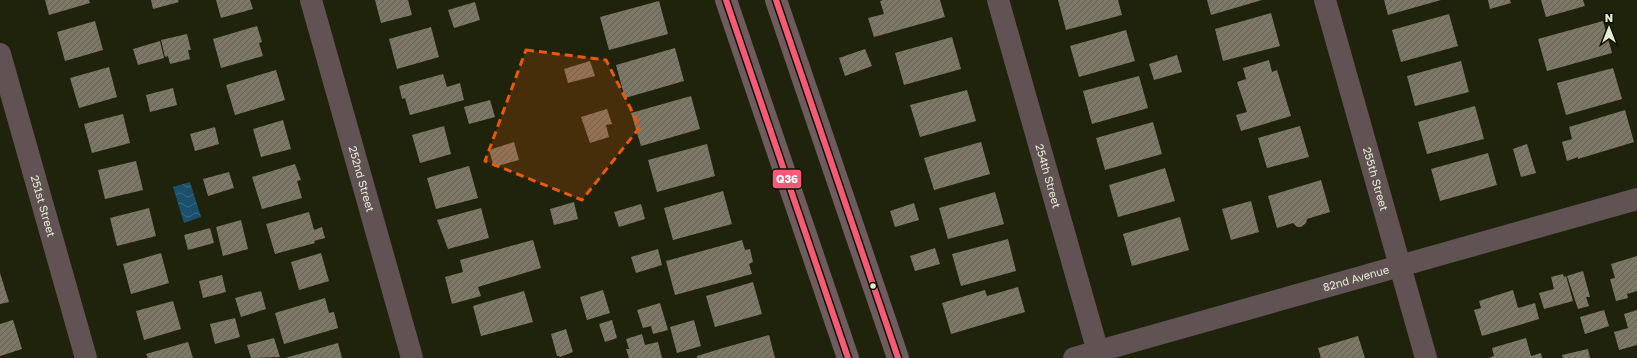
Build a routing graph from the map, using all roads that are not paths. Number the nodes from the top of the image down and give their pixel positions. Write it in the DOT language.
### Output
graph roads {
  1 [pos="311,0"];
  2 [pos="726,0"];
  3 [pos="776,0"];
  4 [pos="998,0"];
  5 [pos="1325,0"];
  6 [pos="0,54"];
  7 [pos="1637,199"];
  8 [pos="1400,266"];
  9 [pos="1098,352"];
  10 [pos="86,358"];
  11 [pos="412,358"];
  12 [pos="848,358"];
  13 [pos="898,358"];
  14 [pos="1074,358"];
  15 [pos="1426,358"];
  1 -- 11 [label="street, 252nd Street"];
  2 -- 12 [label="main road"];
  3 -- 13 [label="main road"];
  4 -- 9 [label="street, 254th Street"];
  5 -- 8 [label="street, 255th Street"];
  6 -- 10 [label="street, 251st Street"];
  7 -- 8 [label="street, 82nd Avenue"];
  8 -- 9 [label="street, 82nd Avenue"];
  8 -- 15 [label="street, 255th Street"];
  9 -- 14 [label="street, 82nd Avenue"];
}
